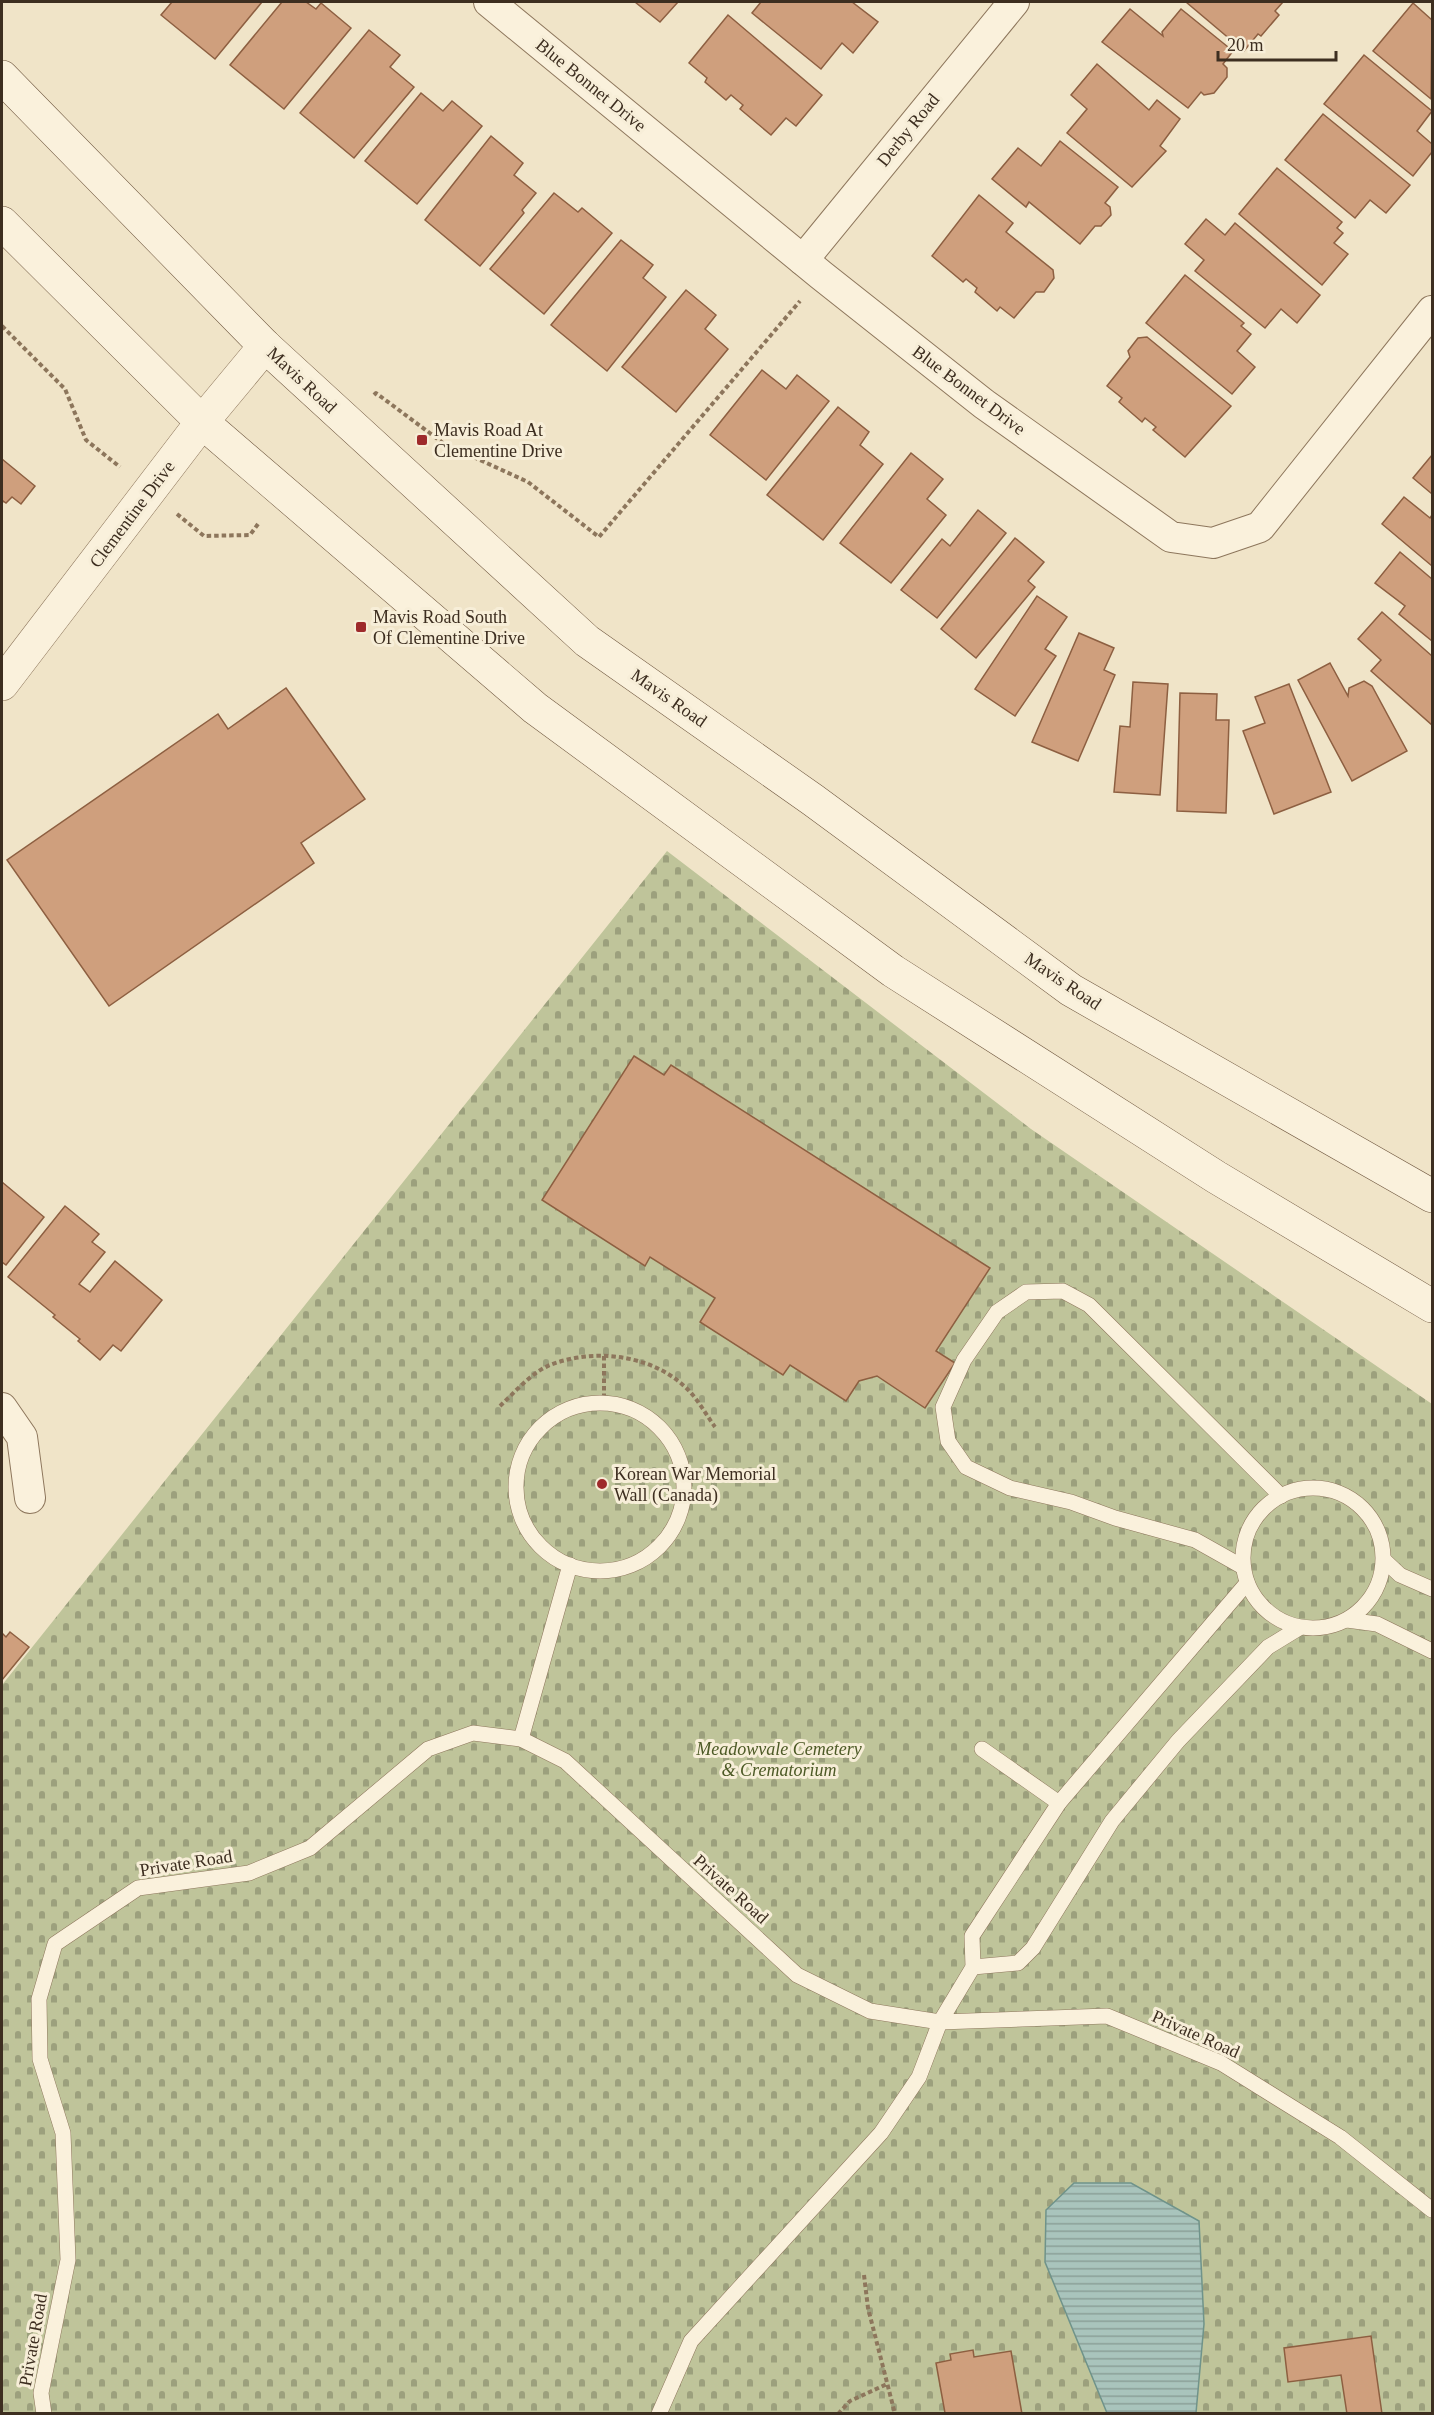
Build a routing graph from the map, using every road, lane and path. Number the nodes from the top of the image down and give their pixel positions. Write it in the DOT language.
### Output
graph roads {
  1 [pos="489,2"];
  2 [pos="1014,2"];
  3 [pos="2,77"];
  4 [pos="2,223"];
  5 [pos="812,267"];
  6 [pos="1432,311"];
  7 [pos="2,326"];
  8 [pos="265,346"];
  9 [pos="374,396"];
  10 [pos="202,422"];
  11 [pos="105,455"];
  12 [pos="258,524"];
  13 [pos="191,525"];
  14 [pos="2,684"];
  15 [pos="1432,1196"];
  16 [pos="1432,1306"];
  17 [pos="604,1356"];
  18 [pos="604,1403"];
  19 [pos="500,1406"];
  20 [pos="2,1408"];
  21 [pos="715,1427"];
  22 [pos="1281,1496"];
  23 [pos="30,1498"];
  24 [pos="1384,1560"];
  25 [pos="570,1565"];
  26 [pos="1243,1567"];
  27 [pos="1247,1583"];
  28 [pos="1432,1589"];
  29 [pos="1347,1620"];
  30 [pos="1299,1628"];
  31 [pos="1432,1651"];
  32 [pos="521,1739"];
  33 [pos="982,1749"];
  34 [pos="1059,1803"];
  35 [pos="973,1967"];
  36 [pos="940,2022"];
  37 [pos="1432,2210"];
  38 [pos="864,2275"];
  39 [pos="887,2384"];
  40 [pos="44,2414"];
  41 [pos="659,2414"];
  42 [pos="838,2414"];
  43 [pos="895,2414"];
  1 -- 5 [label="street, Blue Bonnet Drive"];
  2 -- 5 [label="street, Derby Road"];
  3 -- 8 [label="main road, Mavis Road"];
  4 -- 10 [label="main road"];
  5 -- 6 [label="street, Blue Bonnet Drive"];
  5 -- 9 [label="path"];
  7 -- 11 [label="path"];
  8 -- 10 [label="main road, Clementine Drive"];
  8 -- 15 [label="main road, Mavis Road"];
  10 -- 14 [label="main road, Clementine Drive"];
  10 -- 16 [label="main road"];
  12 -- 13 [label="path"];
  17 -- 18 [label="path"];
  17 -- 19 [label="path"];
  17 -- 21 [label="path"];
  18 -- 25 [label="lane"];
  18 -- 25 [label="lane"];
  20 -- 23 [label="street"];
  22 -- 24 [label="lane"];
  22 -- 26 [label="lane"];
  22 -- 26 [label="lane"];
  24 -- 28 [label="lane"];
  24 -- 29 [label="lane"];
  25 -- 32 [label="lane"];
  26 -- 27 [label="lane"];
  27 -- 30 [label="lane"];
  27 -- 34 [label="lane"];
  29 -- 30 [label="lane"];
  29 -- 31 [label="lane"];
  30 -- 35 [label="lane"];
  32 -- 36 [label="lane, Private Road"];
  32 -- 40 [label="lane, Private Road"];
  33 -- 34 [label="lane"];
  34 -- 35 [label="lane"];
  35 -- 36 [label="lane"];
  36 -- 37 [label="lane, Private Road"];
  36 -- 41 [label="lane"];
  38 -- 39 [label="path"];
  39 -- 42 [label="path"];
  39 -- 43 [label="path"];
}
